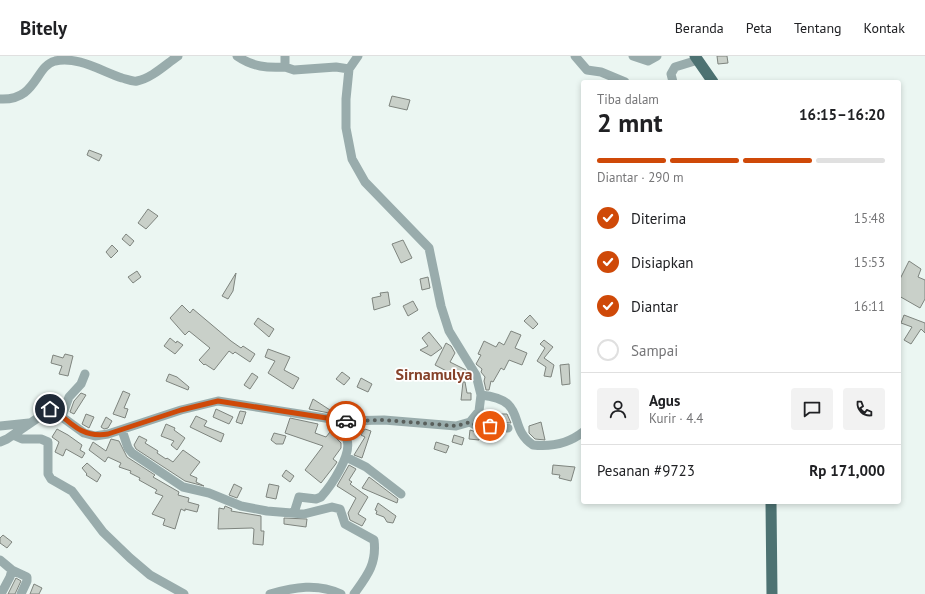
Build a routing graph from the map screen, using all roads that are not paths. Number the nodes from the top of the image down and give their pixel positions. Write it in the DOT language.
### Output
graph roads {
  1 [pos="178,56"];
  2 [pos="237,56"];
  3 [pos="285,56"];
  4 [pos="358,56"];
  5 [pos="575,56"];
  6 [pos="633,56"];
  7 [pos="657,56"];
  8 [pos="697,58"];
  9 [pos="285,67"];
  10 [pos="349,69"];
  11 [pos="620,80"];
  12 [pos="672,80"];
  13 [pos="711,80"];
  14 [pos="0,99"];
  15 [pos="85,374"];
  16 [pos="481,395"];
  17 [pos="62,416"];
  18 [pos="333,419"];
  19 [pos="470,422"];
  20 [pos="29,423"];
  21 [pos="0,426"];
  22 [pos="508,428"];
  23 [pos="122,430"];
  24 [pos="581,433"];
  25 [pos="13,435"];
  26 [pos="0,442"];
  27 [pos="346,457"];
  28 [pos="401,494"];
  29 [pos="771,504"];
  30 [pos="294,513"];
  31 [pos="0,560"];
  32 [pos="12,570"];
  33 [pos="1,594"];
  34 [pos="21,594"];
  35 [pos="184,594"];
  36 [pos="270,594"];
  37 [pos="341,594"];
  38 [pos="354,594"];
  39 [pos="772,594"];
  1 -- 14 [label="street"];
  2 -- 9 [label="street"];
  3 -- 9 [label="street"];
  4 -- 10 [label="street"];
  5 -- 11 [label="street"];
  6 -- 7 [label="street"];
  8 -- 12 [label="street"];
  8 -- 13 [label="main road"];
  9 -- 10 [label="street"];
  10 -- 16 [label="street"];
  15 -- 17 [label="street"];
  16 -- 19 [label="street"];
  16 -- 24 [label="street"];
  17 -- 20 [label="street"];
  17 -- 23 [label="street"];
  18 -- 19 [label="street"];
  18 -- 23 [label="street"];
  18 -- 27 [label="street"];
  19 -- 22 [label="street"];
  20 -- 21 [label="street"];
  20 -- 25 [label="street"];
  23 -- 30 [label="street"];
  25 -- 26 [label="street"];
  25 -- 35 [label="street"];
  27 -- 28 [label="street"];
  27 -- 30 [label="street"];
  29 -- 39 [label="main road"];
  30 -- 38 [label="street"];
  31 -- 32 [label="street"];
  32 -- 33 [label="street"];
  32 -- 34 [label="street"];
  36 -- 37 [label="street"];
}
